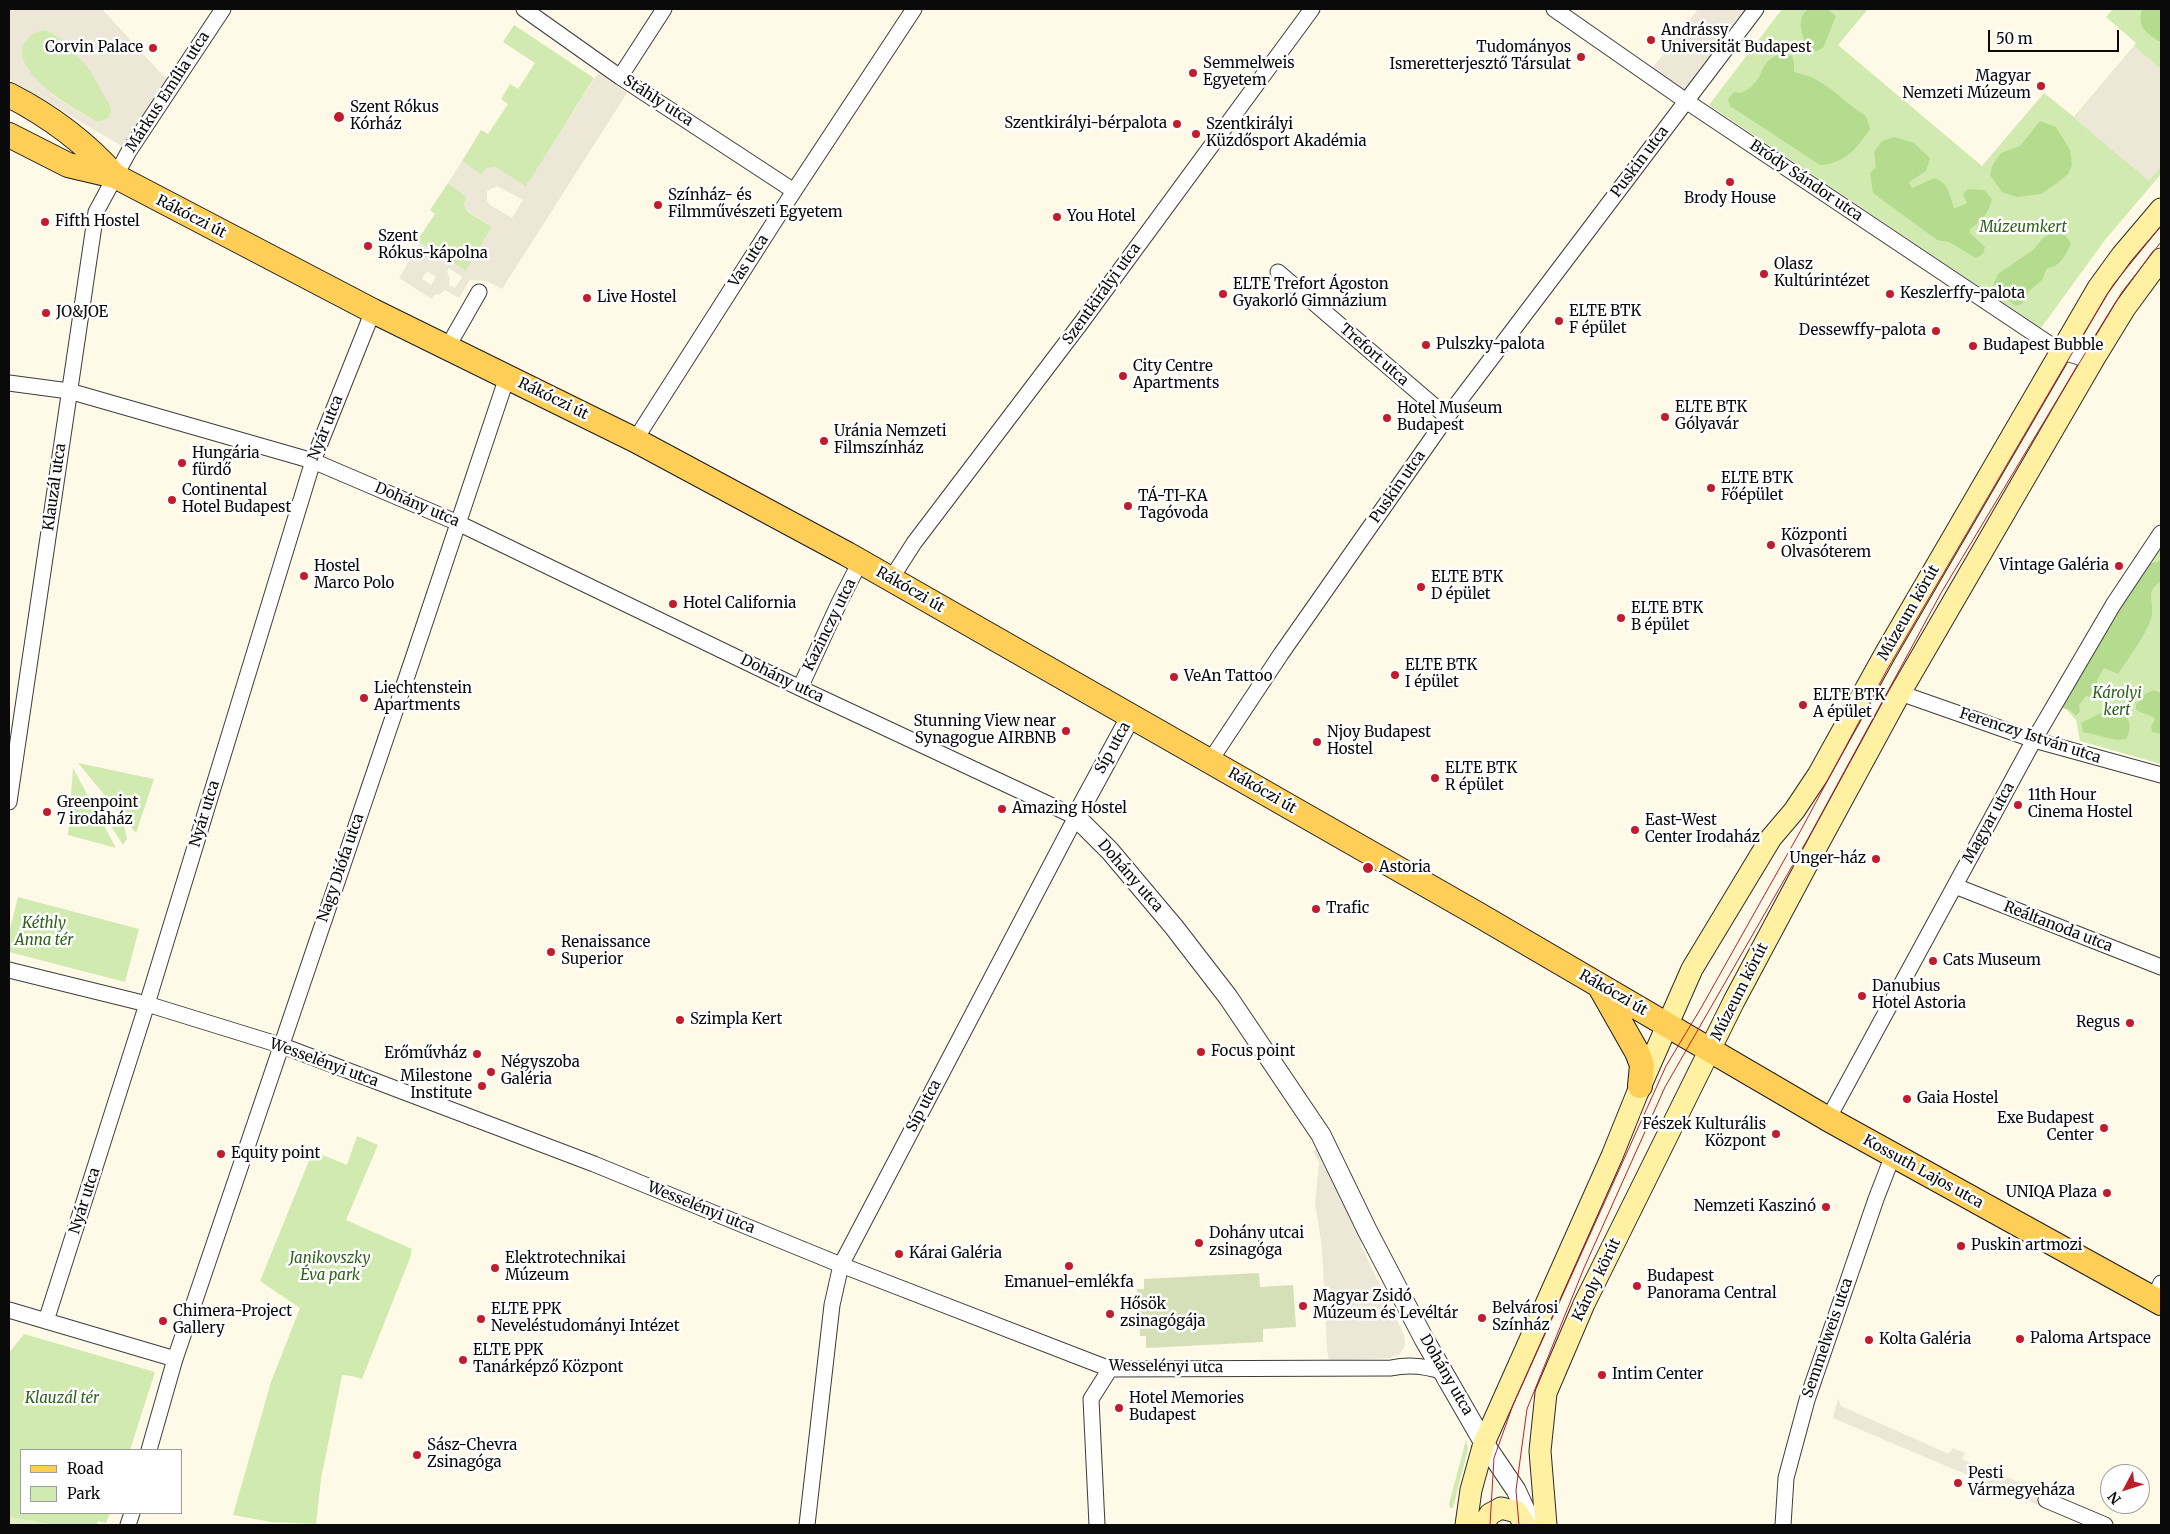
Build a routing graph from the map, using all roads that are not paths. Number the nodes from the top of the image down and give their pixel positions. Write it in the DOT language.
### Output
graph roads {
  1 [pos="223,9"];
  2 [pos="524,9"];
  3 [pos="664,9"];
  4 [pos="914,9"];
  5 [pos="1312,9"];
  6 [pos="1554,9"];
  7 [pos="1756,9"];
  8 [pos="620,77"];
  9 [pos="9,95"];
  10 [pos="1686,101"];
  11 [pos="9,136"];
  12 [pos="114,176"];
  13 [pos="794,191"];
  14 [pos="2161,209"];
  15 [pos="2161,260"];
  16 [pos="1278,272"];
  17 [pos="479,292"];
  18 [pos="373,311"];
  19 [pos="448,348"];
  20 [pos="2060,351"];
  21 [pos="2096,357"];
  22 [pos="507,377"];
  23 [pos="9,383"];
  24 [pos="69,390"];
  25 [pos="1447,417"];
  26 [pos="635,440"];
  27 [pos="313,461"];
  28 [pos="458,523"];
  29 [pos="2161,534"];
  30 [pos="860,562"];
  31 [pos="890,579"];
  32 [pos="800,688"];
  33 [pos="1900,692"];
  34 [pos="1131,716"];
  35 [pos="2034,740"];
  36 [pos="1210,761"];
  37 [pos="2161,774"];
  38 [pos="9,802"];
  39 [pos="1076,817"];
  40 [pos="1955,886"];
  41 [pos="2161,967"];
  42 [pos="9,970"];
  43 [pos="1598,984"];
  44 [pos="147,1004"];
  45 [pos="1668,1025"];
  46 [pos="1688,1037"];
  47 [pos="283,1046"];
  48 [pos="1711,1050"];
  49 [pos="1640,1086"];
  50 [pos="1828,1119"];
  51 [pos="1893,1155"];
  52 [pos="841,1266"];
  53 [pos="2159,1295"];
  54 [pos="9,1310"];
  55 [pos="46,1321"];
  56 [pos="1424,1339"];
  57 [pos="175,1360"];
  58 [pos="1404,1365"];
  59 [pos="1110,1369"];
  60 [pos="1443,1372"];
  61 [pos="1484,1443"];
  62 [pos="149,1449"];
  63 [pos="2046,1500"];
  64 [pos="807,1525"];
  65 [pos="1097,1525"];
  66 [pos="1466,1525"];
  67 [pos="1483,1525"];
  68 [pos="1525,1525"];
  69 [pos="1532,1525"];
  70 [pos="1546,1525"];
  71 [pos="1783,1525"];
  72 [pos="2105,1525"];
  1 -- 12 [label="street, Márkus Emília utca"];
  2 -- 8 [label="street, Stáhly utca"];
  3 -- 8 [label="street"];
  4 -- 13 [label="street, Vas utca"];
  5 -- 31 [label="street, Szentkirályi utca"];
  6 -- 10 [label="street, Bródy Sándor utca"];
  7 -- 10 [label="street, Puskin utca"];
  8 -- 13 [label="street, Stáhly utca"];
  9 -- 12 [label="main road, Rákóczi út"];
  10 -- 20 [label="street, Bródy Sándor utca"];
  10 -- 25 [label="street, Puskin utca"];
  11 -- 12 [label="main road, Rákóczi út"];
  12 -- 18 [label="main road, Rákóczi út"];
  12 -- 24 [label="street, Klauzál utca"];
  13 -- 26 [label="street, Vas utca"];
  14 -- 20 [label="main road, Múzeum körút"];
  15 -- 21 [label="main road, Múzeum körút"];
  16 -- 25 [label="street, Trefort utca"];
  17 -- 19 [label="street"];
  18 -- 19 [label="main road, Rákóczi út"];
  18 -- 27 [label="street, Nyár utca"];
  19 -- 22 [label="main road, Rákóczi út"];
  20 -- 21 [label="street, Bródy Sándor utca"];
  20 -- 45 [label="main road, Múzeum körút"];
  21 -- 33 [label="main road, Múzeum körút"];
  22 -- 26 [label="main road, Rákóczi út"];
  22 -- 28 [label="street, Nagy Diófa utca"];
  23 -- 24 [label="street, Dohány utca"];
  24 -- 27 [label="street, Dohány utca"];
  24 -- 38 [label="street, Klauzál utca"];
  25 -- 36 [label="street, Puskin utca"];
  26 -- 30 [label="main road, Rákóczi út"];
  27 -- 28 [label="street, Dohány utca"];
  27 -- 44 [label="street, Nyár utca"];
  28 -- 32 [label="street, Dohány utca"];
  28 -- 47 [label="street, Nagy Diófa utca"];
  29 -- 35 [label="street, Magyar utca"];
  30 -- 31 [label="main road, Rákóczi út"];
  30 -- 32 [label="street, Kazinczy utca"];
  31 -- 34 [label="main road, Rákóczi út"];
  32 -- 39 [label="street, Dohány utca"];
  33 -- 35 [label="street, Ferenczy István utca"];
  33 -- 48 [label="main road, Múzeum körút"];
  34 -- 36 [label="main road, Rákóczi út"];
  34 -- 39 [label="street, Síp utca"];
  35 -- 37 [label="street, Ferenczy István utca"];
  35 -- 40 [label="street, Magyar utca"];
  36 -- 43 [label="main road, Rákóczi út"];
  39 -- 52 [label="street, Síp utca"];
  39 -- 56 [label="street, Dohány utca"];
  40 -- 41 [label="street, Reáltanoda utca"];
  40 -- 50 [label="street, Magyar utca"];
  42 -- 44 [label="street, Wesselényi utca"];
  43 -- 45 [label="main road, Rákóczi út"];
  43 -- 49 [label="main road"];
  44 -- 47 [label="street, Wesselényi utca"];
  44 -- 55 [label="street, Nyár utca"];
  45 -- 46 [label="main road, Rákóczi út"];
  45 -- 49 [label="main road"];
  46 -- 48 [label="main road, Kossuth Lajos utca"];
  47 -- 52 [label="street, Wesselényi utca"];
  47 -- 57 [label="street, Nagy Diófa utca"];
  48 -- 50 [label="main road, Kossuth Lajos utca"];
  48 -- 70 [label="main road, Károly körút"];
  49 -- 61 [label="main road"];
  50 -- 51 [label="main road, Kossuth Lajos utca"];
  51 -- 53 [label="main road, Kossuth Lajos utca"];
  51 -- 71 [label="street, Semmelweis utca"];
  52 -- 59 [label="street, Wesselényi utca"];
  52 -- 64 [label="street, Síp utca"];
  54 -- 55 [label="street"];
  55 -- 57 [label="street"];
  56 -- 58 [label="street"];
  56 -- 60 [label="street, Dohány utca"];
  57 -- 62 [label="street"];
  58 -- 59 [label="street, Wesselényi utca"];
  58 -- 60 [label="street, Wesselényi utca"];
  59 -- 65 [label="street"];
  60 -- 61 [label="street, Dohány utca"];
  61 -- 66 [label="main road"];
  61 -- 69 [label="street"];
  63 -- 72 [label="street"];
  67 -- 68 [label="main road"];
}
